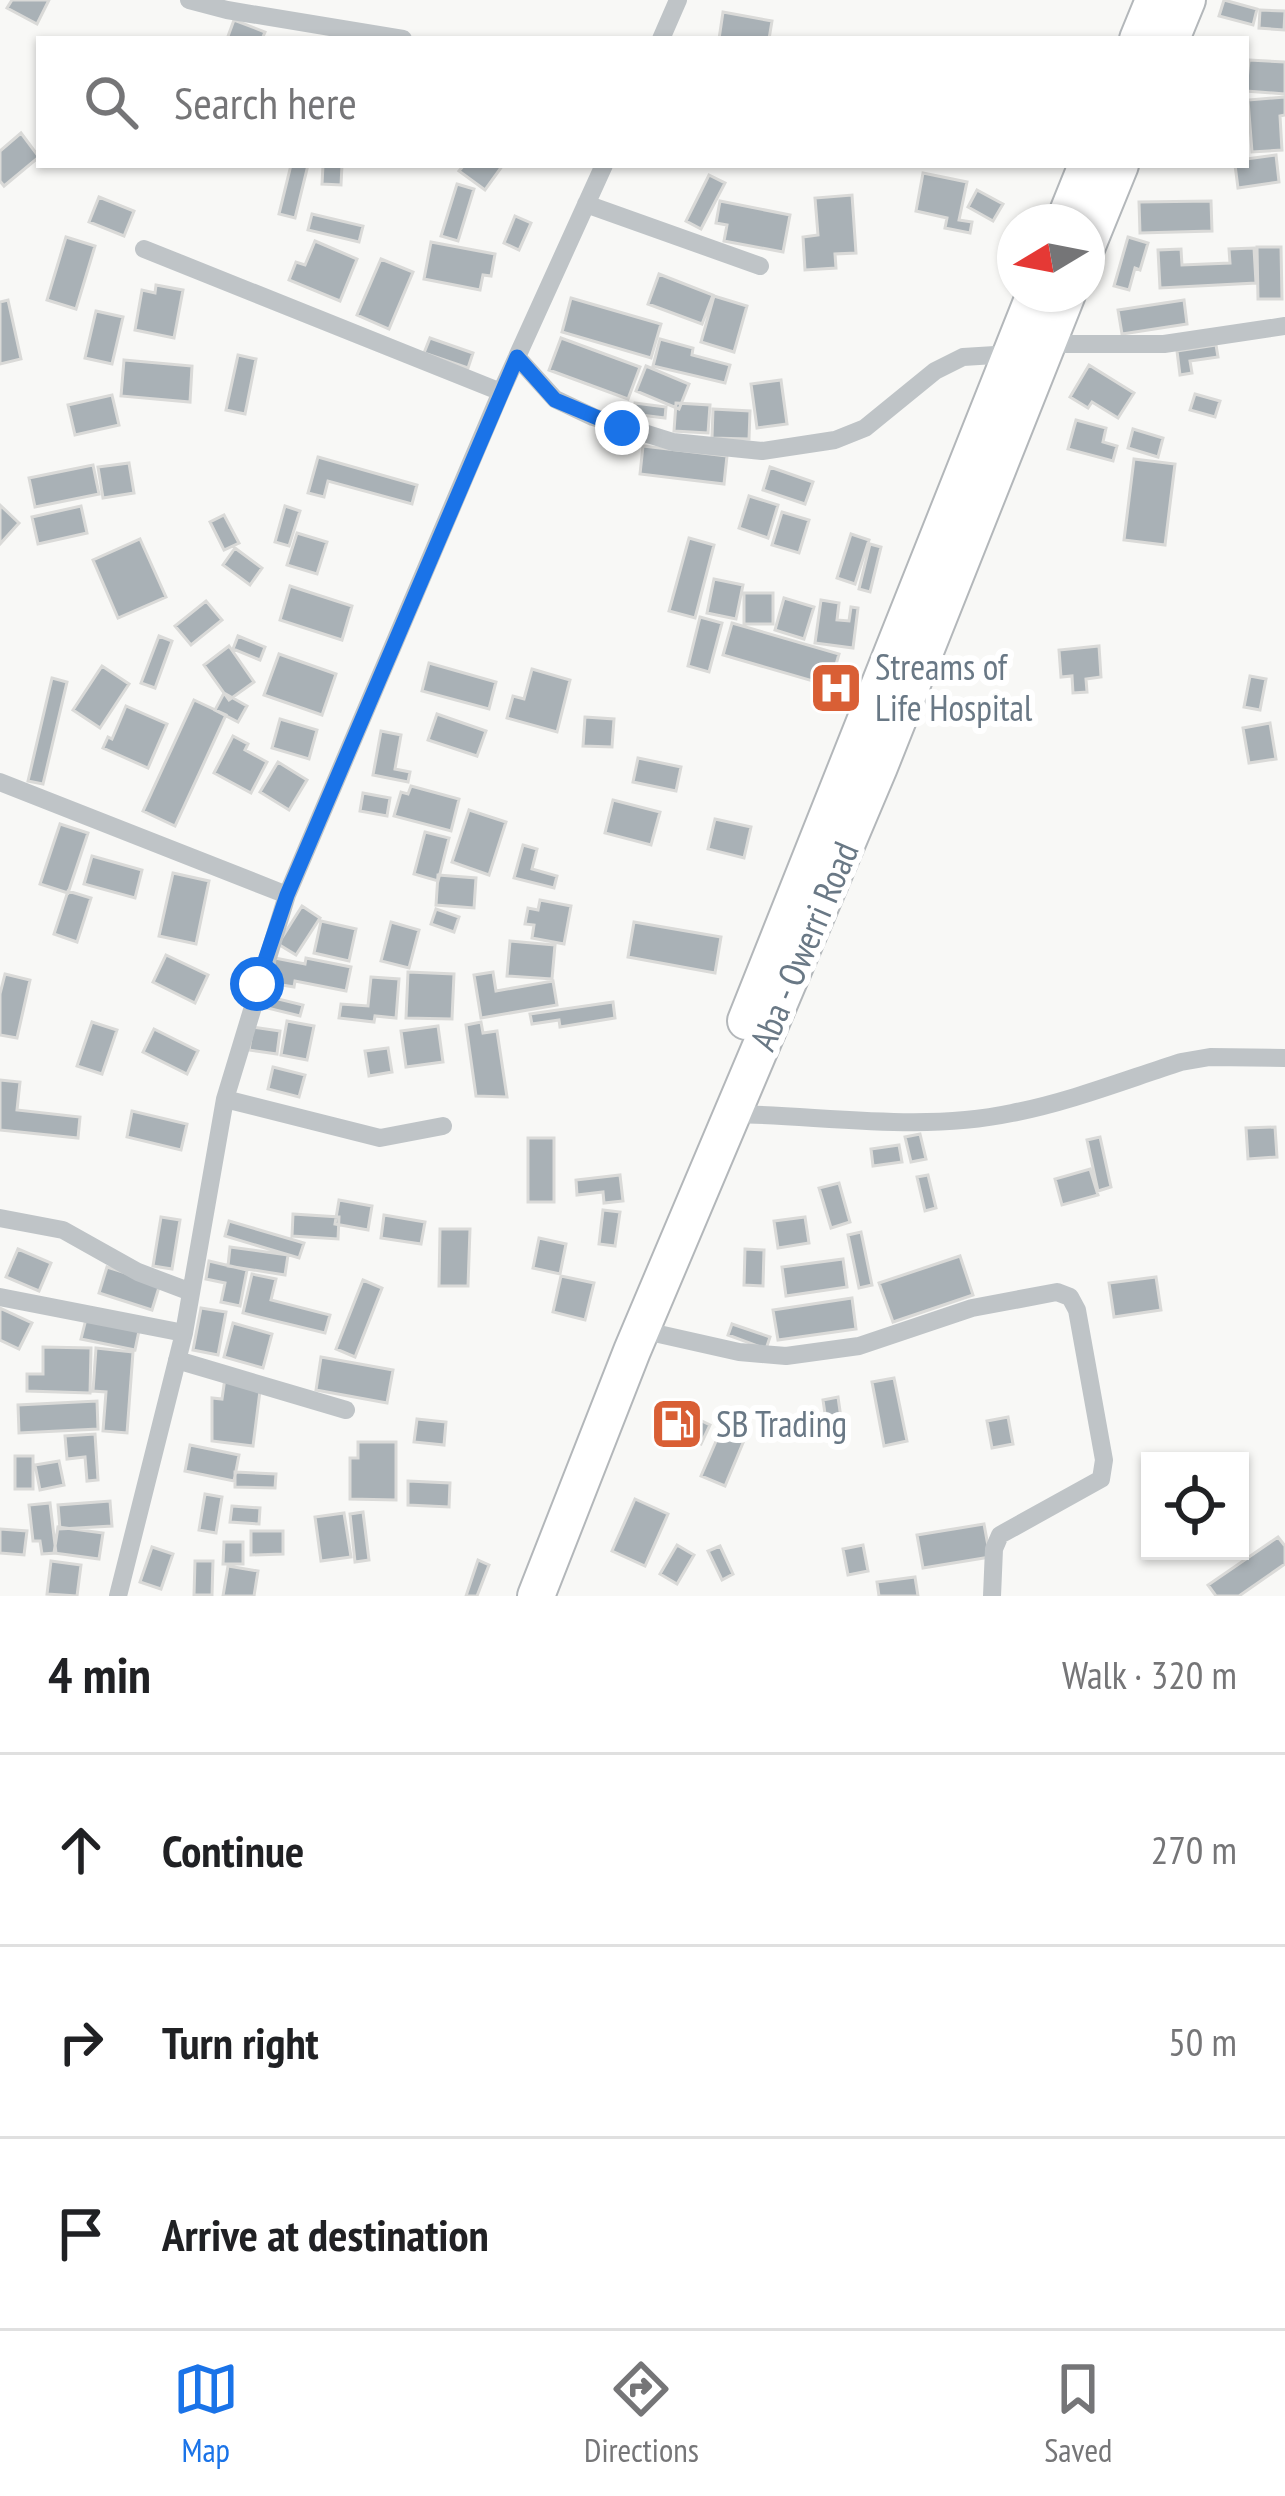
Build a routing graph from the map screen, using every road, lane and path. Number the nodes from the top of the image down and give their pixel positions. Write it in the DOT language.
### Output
graph roads {
  1 [pos="189,0"];
  2 [pos="679,0"];
  3 [pos="1154,0"];
  4 [pos="1187,0"];
  5 [pos="385,36"];
  6 [pos="662,36"];
  7 [pos="1139,36"];
  8 [pos="1172,36"];
  9 [pos="603,168"];
  10 [pos="1086,168"];
  11 [pos="1119,168"];
  12 [pos="586,204"];
  13 [pos="1071,204"];
  14 [pos="1104,204"];
  15 [pos="144,249"];
  16 [pos="760,266"];
  17 [pos="1028,312"];
  18 [pos="1060,312"];
  19 [pos="1285,326"];
  20 [pos="1047,344"];
  21 [pos="1011,354"];
  22 [pos="517,357"];
  23 [pos="501,392"];
  24 [pos="0,782"];
  25 [pos="287,895"];
  26 [pos="1285,1058"];
  27 [pos="225,1099"];
  28 [pos="735,1114"];
  29 [pos="443,1126"];
  30 [pos="0,1218"];
  31 [pos="191,1292"];
  32 [pos="0,1298"];
  33 [pos="641,1330"];
  34 [pos="184,1333"];
  35 [pos="177,1360"];
  36 [pos="346,1410"];
  37 [pos="118,1596"];
  38 [pos="511,1596"];
  39 [pos="536,1596"];
  40 [pos="992,1596"];
  1 -- 5 [label="street"];
  2 -- 6 [label="street"];
  3 -- 7 [label="highway"];
  4 -- 8 [label="highway"];
  9 -- 12 [label="street"];
  10 -- 13 [label="highway"];
  11 -- 14 [label="highway"];
  12 -- 16 [label="street"];
  12 -- 22 [label="street"];
  15 -- 23 [label="street"];
  17 -- 21 [label="highway, Aba - Owerri Road"];
  18 -- 20 [label="highway, Aba - Owerri Road"];
  19 -- 20 [label="street"];
  20 -- 28 [label="highway, Aba - Owerri Road"];
  21 -- 22 [label="street"];
  21 -- 38 [label="highway, Aba - Owerri Road"];
  22 -- 23 [label="street"];
  23 -- 25 [label="street"];
  24 -- 25 [label="street"];
  25 -- 27 [label="street"];
  26 -- 28 [label="street"];
  27 -- 29 [label="street"];
  27 -- 31 [label="street"];
  28 -- 33 [label="highway, Aba - Owerri Road"];
  30 -- 31 [label="street"];
  31 -- 34 [label="street"];
  32 -- 34 [label="street"];
  33 -- 39 [label="highway, Aba - Owerri Road"];
  33 -- 40 [label="street"];
  34 -- 35 [label="street"];
  35 -- 36 [label="street"];
  35 -- 37 [label="street"];
}
